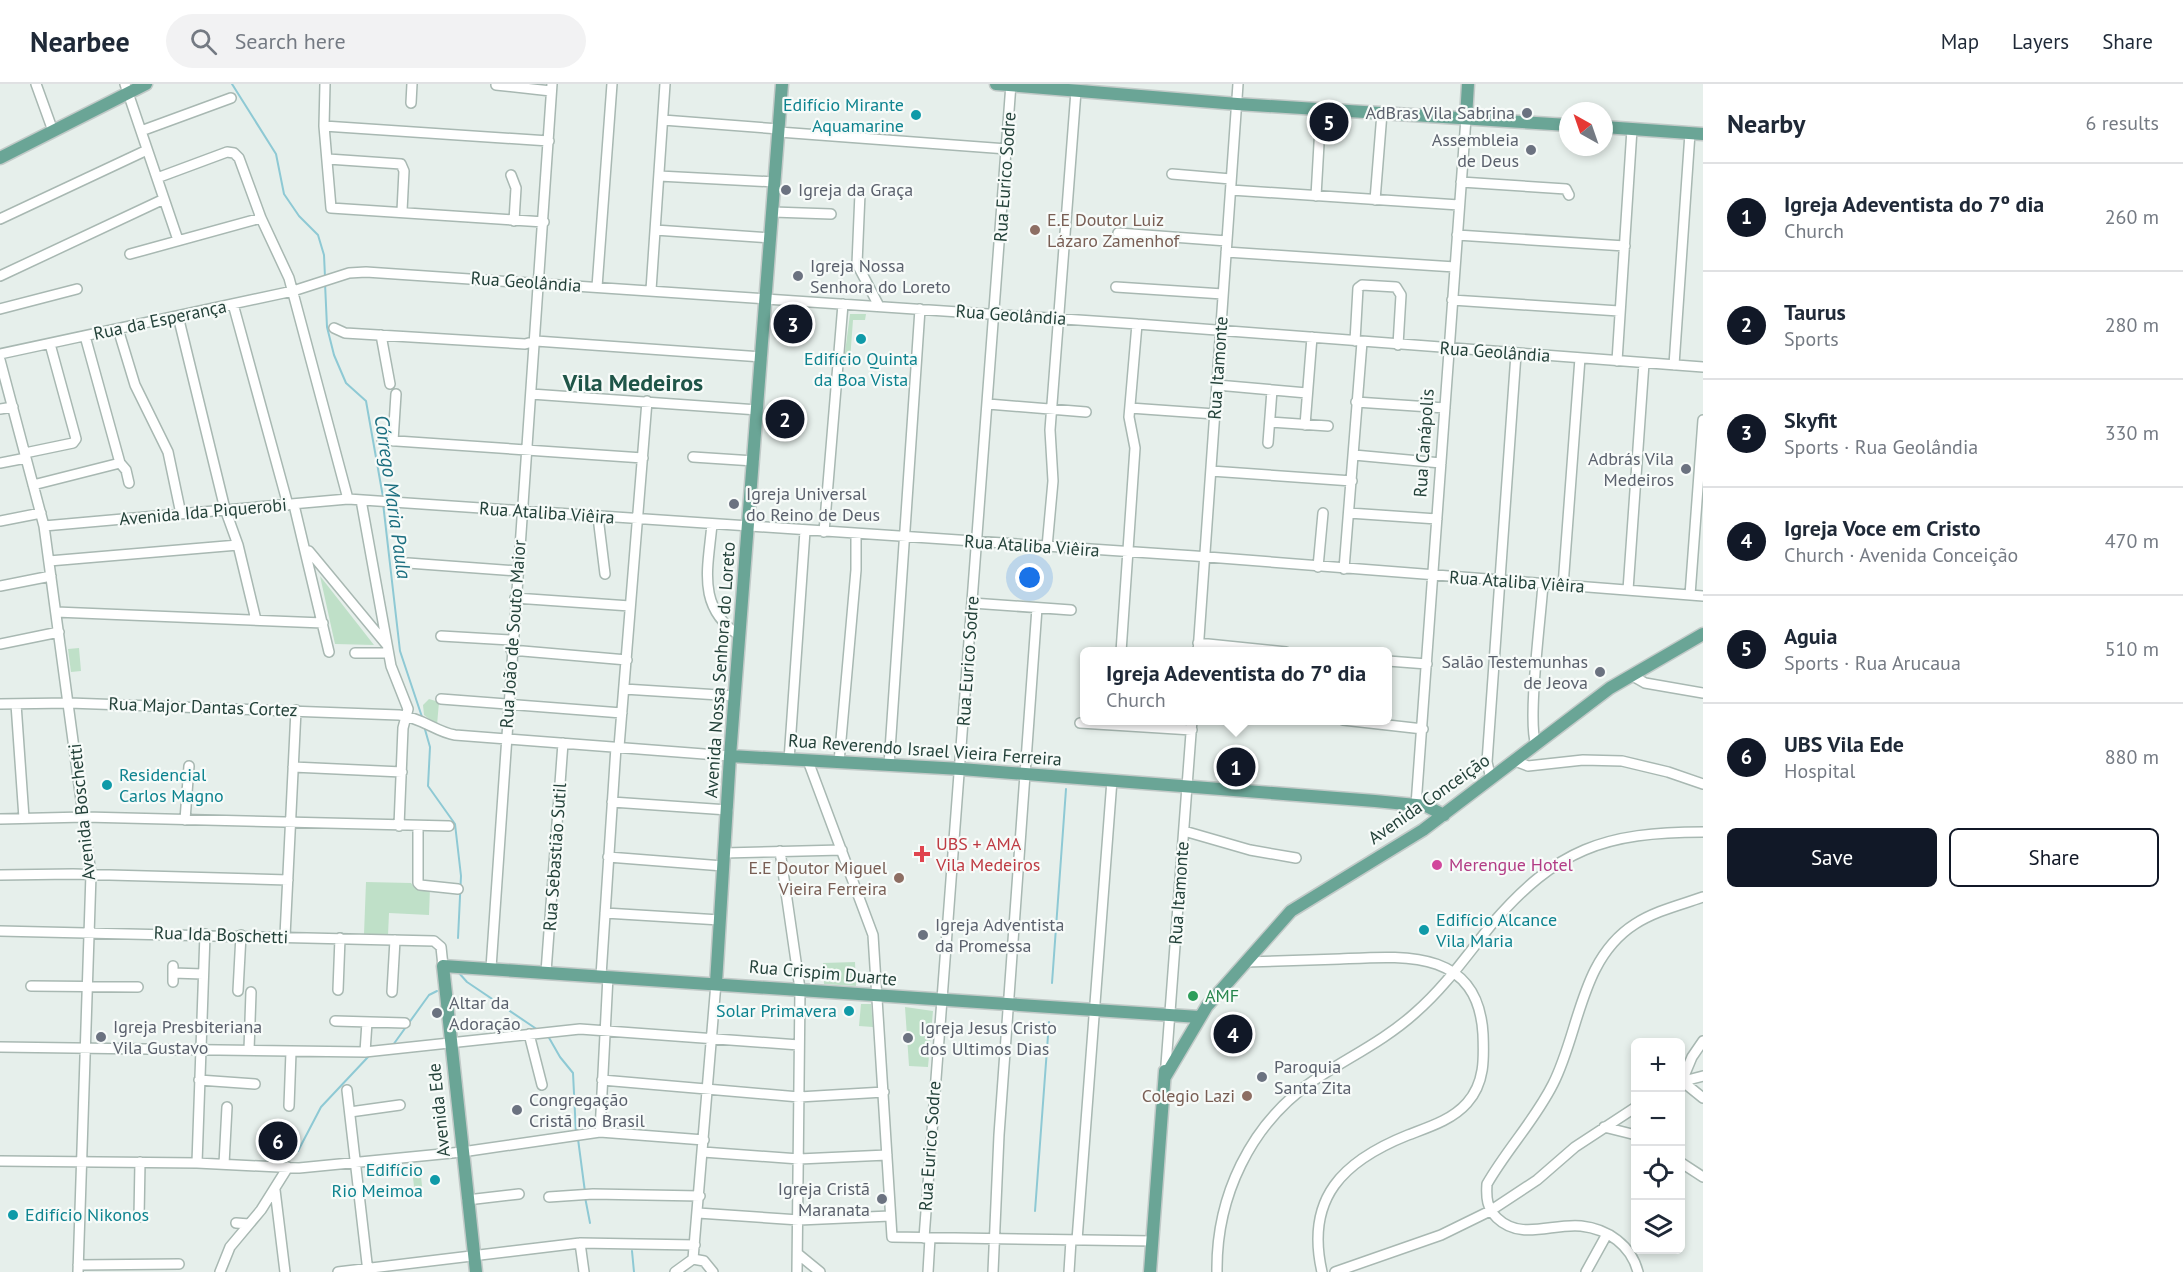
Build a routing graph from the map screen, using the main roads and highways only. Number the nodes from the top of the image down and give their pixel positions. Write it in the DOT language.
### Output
graph roads {
  1 [pos="146,84"];
  2 [pos="782,84"];
  3 [pos="996,84"];
  4 [pos="1468,84"];
  5 [pos="1011,85"];
  6 [pos="127,88"];
  7 [pos="1071,88"];
  8 [pos="1094,88"];
  9 [pos="1466,118"];
  10 [pos="1559,124"];
  11 [pos="1613,128"];
  12 [pos="1703,134"];
  13 [pos="0,158"];
  14 [pos="1703,634"];
  15 [pos="730,756"];
  16 [pos="1444,815"];
  17 [pos="443,966"];
  18 [pos="716,983"];
  19 [pos="1199,1017"];
  20 [pos="476,1272"];
  21 [pos="1150,1272"];
  1 -- 6 [label="main road"];
  2 -- 15 [label="main road, Avenida Nossa Senhora do Loreto"];
  3 -- 5 [label="main road"];
  4 -- 9 [label="main road, Rua Canápolis"];
  5 -- 7 [label="main road"];
  6 -- 13 [label="main road"];
  7 -- 8 [label="main road"];
  8 -- 9 [label="main road"];
  9 -- 10 [label="main road"];
  11 -- 12 [label="main road"];
  14 -- 16 [label="main road, Avenida Conceição"];
  15 -- 16 [label="main road, Rua Reverendo Israel Vieira Ferreira"];
  15 -- 18 [label="main road, Avenida Nossa Senhora do Loreto"];
  16 -- 19 [label="main road, Avenida Conceição"];
  17 -- 18 [label="main road, Rua Crispim Duarte"];
  17 -- 20 [label="main road, Avenida Ede"];
  18 -- 19 [label="main road, Rua Crispim Duarte"];
  19 -- 21 [label="main road, Avenida Conceição"];
}
